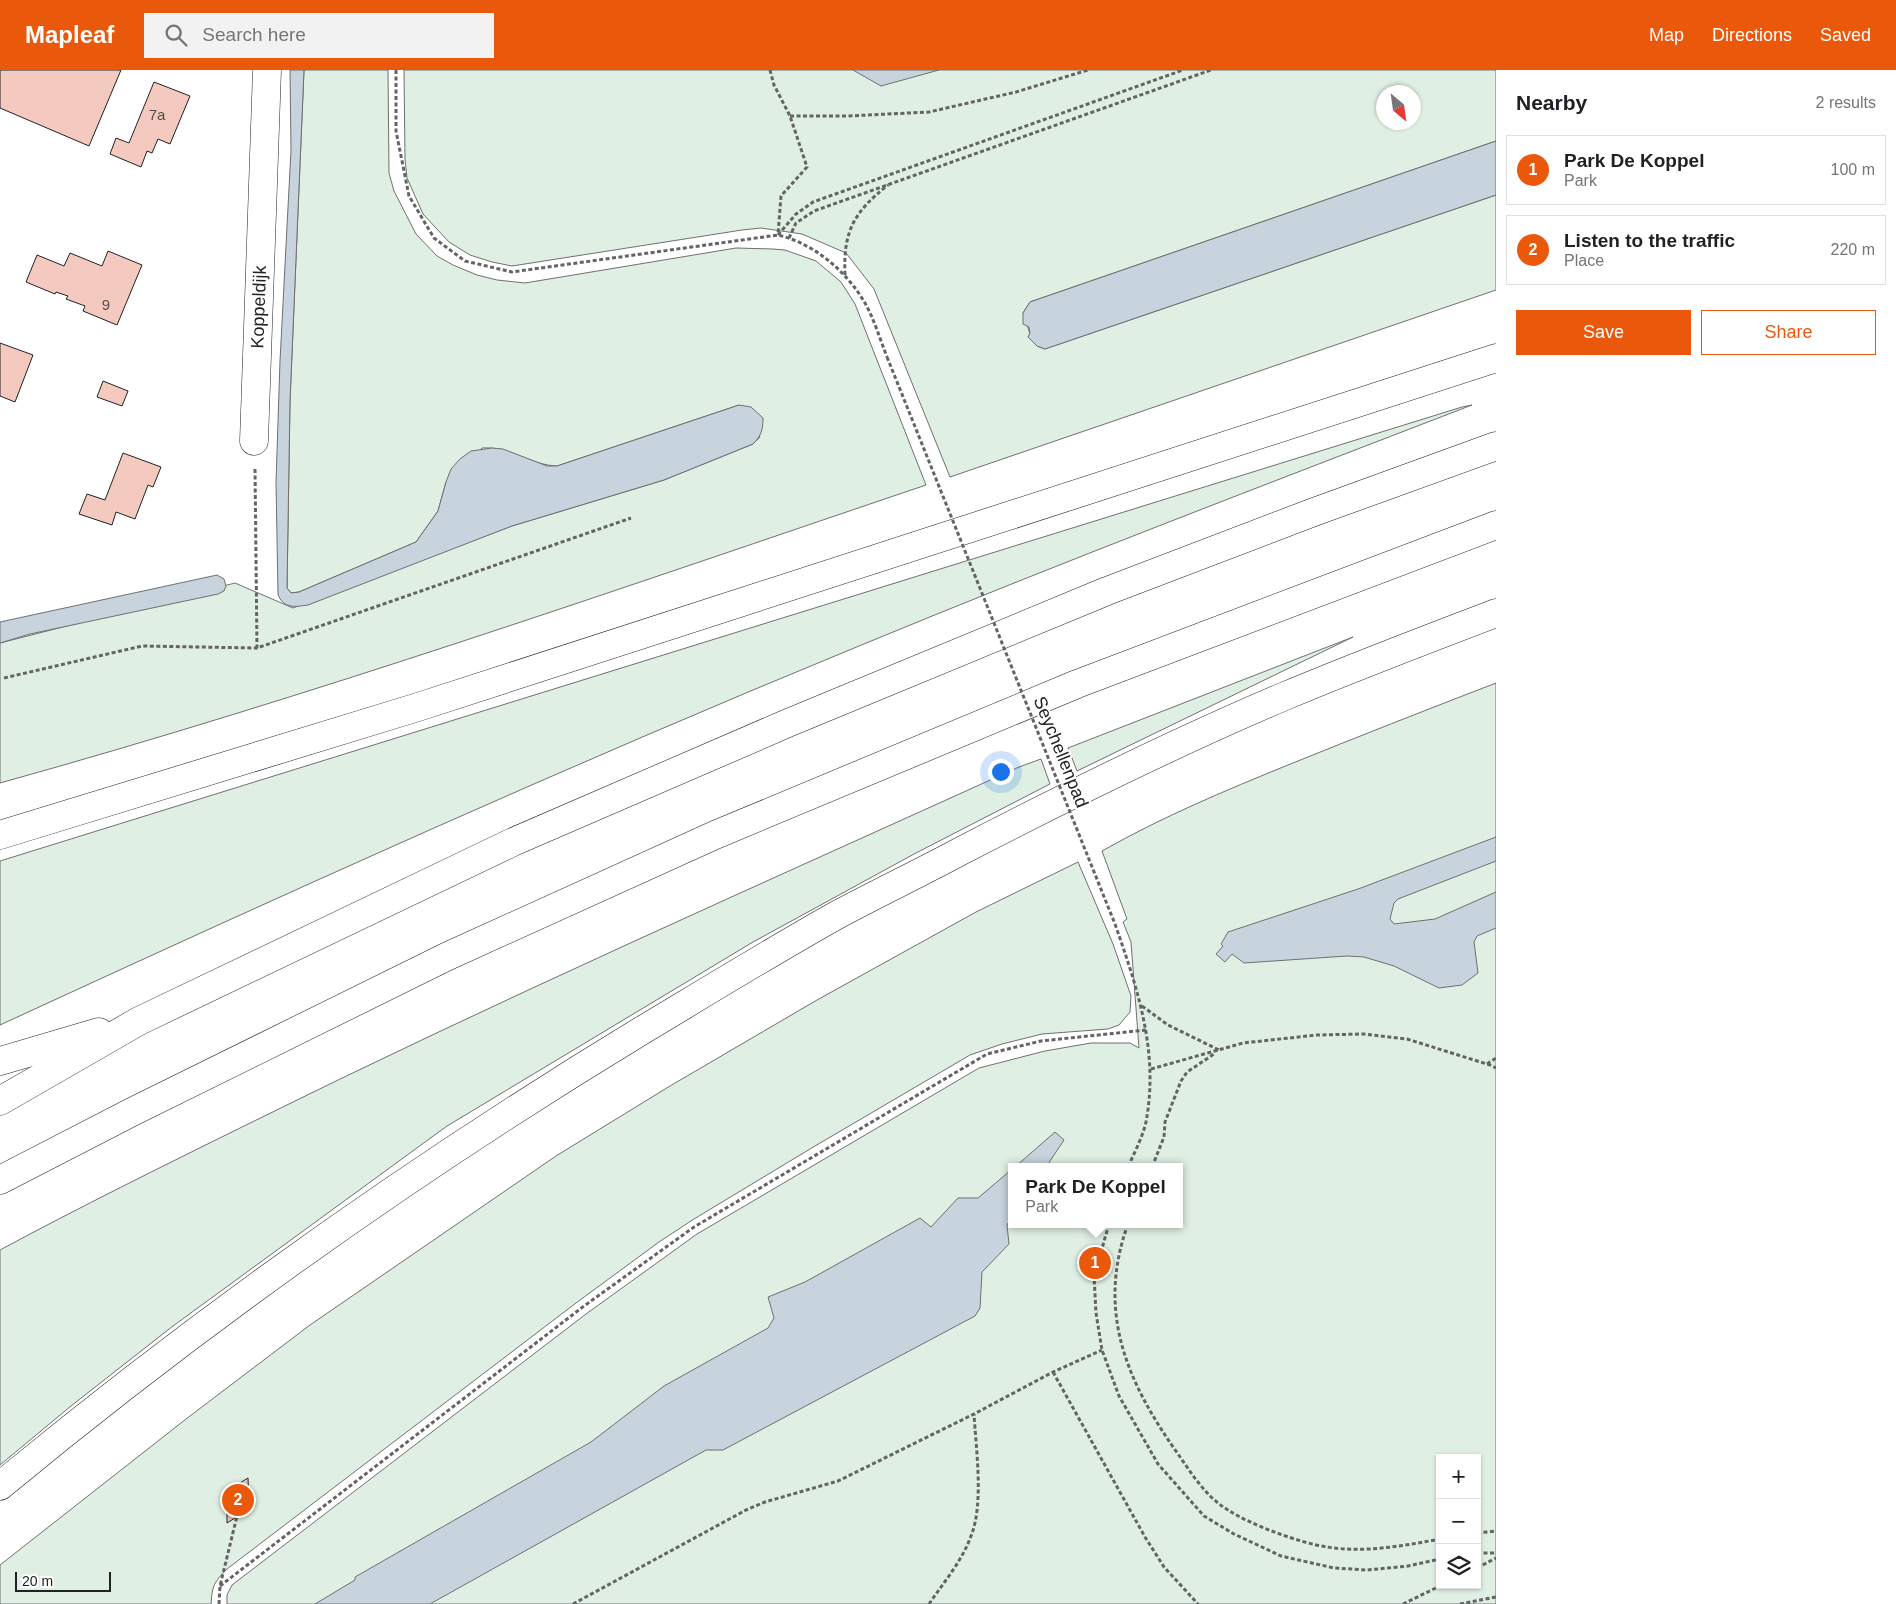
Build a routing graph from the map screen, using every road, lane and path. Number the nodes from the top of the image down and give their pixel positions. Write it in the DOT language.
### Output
graph roads {
  1 [pos="267,70"];
  2 [pos="396,70"];
  3 [pos="770,70"];
  4 [pos="1088,70"];
  5 [pos="1183,70"];
  6 [pos="1211,70"];
  7 [pos="790,116"];
  8 [pos="892,182"];
  9 [pos="778,235"];
  10 [pos="789,238"];
  11 [pos="845,276"];
  12 [pos="1496,358"];
  13 [pos="254,441"];
  14 [pos="1496,446"];
  15 [pos="631,518"];
  16 [pos="1496,525"];
  17 [pos="1496,613"];
  18 [pos="257,648"];
  19 [pos="4,678"];
  20 [pos="0,835"];
  21 [pos="1142,1006"];
  22 [pos="139,1021"];
  23 [pos="1146,1030"];
  24 [pos="1219,1050"];
  25 [pos="1496,1058"];
  26 [pos="0,1061"];
  27 [pos="1487,1064"];
  28 [pos="1496,1068"];
  29 [pos="1151,1069"];
  30 [pos="0,1101"];
  31 [pos="1130,1163"];
  32 [pos="1154,1163"];
  33 [pos="0,1180"];
  34 [pos="1108,1228"];
  35 [pos="1127,1228"];
  36 [pos="1102,1350"];
  37 [pos="1053,1372"];
  38 [pos="974,1414"];
  39 [pos="0,1486"];
  40 [pos="237,1516"];
  41 [pos="1496,1531"];
  42 [pos="1481,1533"];
  43 [pos="1436,1540"];
  44 [pos="1496,1553"];
  45 [pos="1481,1554"];
  46 [pos="1496,1558"];
  47 [pos="1436,1560"];
  48 [pos="1481,1566"];
  49 [pos="220,1586"];
  50 [pos="1436,1588"];
  51 [pos="1496,1597"];
  52 [pos="219,1604"];
  53 [pos="573,1604"];
  54 [pos="929,1604"];
  55 [pos="1198,1604"];
  56 [pos="1404,1604"];
  57 [pos="1460,1604"];
  1 -- 13 [label="main road, Koppeldijk"];
  2 -- 9 [label="path"];
  3 -- 7 [label="path"];
  4 -- 7 [label="path"];
  5 -- 9 [label="path"];
  6 -- 8 [label="path"];
  7 -- 9 [label="path"];
  8 -- 10 [label="path"];
  8 -- 11 [label="path"];
  9 -- 10 [label="path, Seychellenpad"];
  10 -- 11 [label="path, Seychellenpad"];
  11 -- 21 [label="path, Seychellenpad, bridge"];
  12 -- 20 [label="main road"];
  13 -- 18 [label="path"];
  14 -- 22 [label="main road"];
  15 -- 18 [label="path"];
  16 -- 33 [label="main road"];
  17 -- 39 [label="main road"];
  18 -- 19 [label="path"];
  21 -- 23 [label="path, Seychellenpad"];
  21 -- 24 [label="path"];
  22 -- 26 [label="main road"];
  22 -- 30 [label="main road"];
  23 -- 29 [label="path, Seychellenpad"];
  23 -- 49 [label="path"];
  24 -- 27 [label="path"];
  24 -- 29 [label="path"];
  24 -- 32 [label="path"];
  25 -- 27 [label="path"];
  27 -- 28 [label="path"];
  29 -- 31 [label="path, Seychellenpad"];
  34 -- 36 [label="path"];
  35 -- 43 [label="path"];
  36 -- 37 [label="path"];
  36 -- 47 [label="path"];
  37 -- 38 [label="path"];
  37 -- 55 [label="path"];
  38 -- 53 [label="path"];
  38 -- 54 [label="path"];
  40 -- 49 [label="path"];
  41 -- 42 [label="path"];
  44 -- 45 [label="path"];
  46 -- 48 [label="path"];
  49 -- 52 [label="path"];
  50 -- 56 [label="path"];
  51 -- 57 [label="path"];
}
